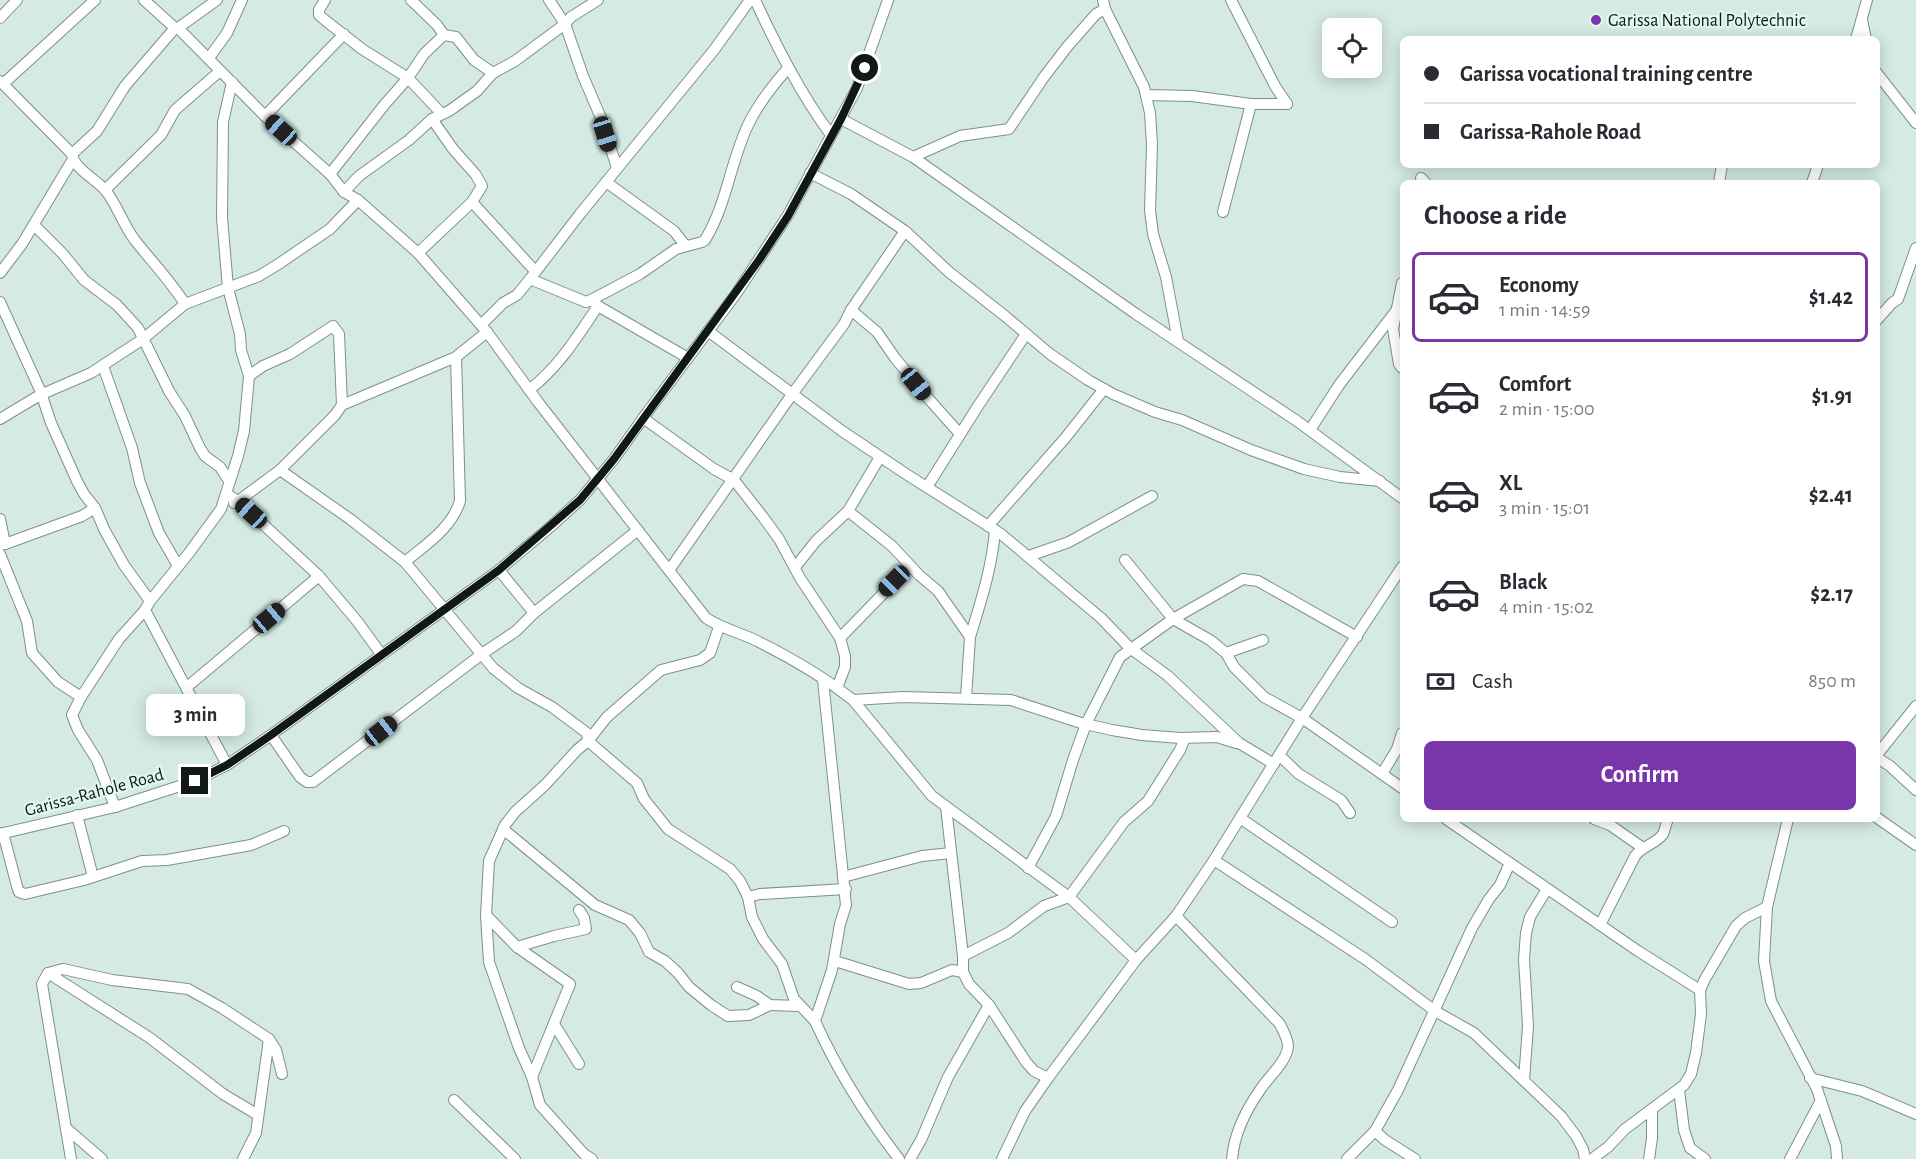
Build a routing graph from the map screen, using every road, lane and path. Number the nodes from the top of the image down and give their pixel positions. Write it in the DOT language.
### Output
graph roads {
  1 [pos="17,0"];
  2 [pos="95,0"];
  3 [pos="144,0"];
  4 [pos="218,0"];
  5 [pos="242,0"];
  6 [pos="325,0"];
  7 [pos="411,0"];
  8 [pos="549,0"];
  9 [pos="598,0"];
  10 [pos="750,0"];
  11 [pos="755,0"];
  12 [pos="888,0"];
  13 [pos="1231,0"];
  14 [pos="1867,0"];
  15 [pos="1103,5"];
  16 [pos="1861,16"];
  17 [pos="0,18"];
  18 [pos="565,24"];
  19 [pos="177,28"];
  20 [pos="344,34"];
  21 [pos="444,35"];
  22 [pos="1857,36"];
  23 [pos="1865,36"];
  24 [pos="209,58"];
  25 [pos="788,68"];
  26 [pos="220,71"];
  27 [pos="493,73"];
  28 [pos="1880,77"];
  29 [pos="408,78"];
  30 [pos="232,82"];
  31 [pos="2,83"];
  32 [pos="1146,95"];
  33 [pos="1251,104"];
  34 [pos="265,116"];
  35 [pos="436,116"];
  36 [pos="841,119"];
  37 [pos="1916,123"];
  38 [pos="831,135"];
  39 [pos="72,156"];
  40 [pos="913,157"];
  41 [pos="617,168"];
  42 [pos="810,173"];
  43 [pos="330,174"];
  44 [pos="606,182"];
  45 [pos="105,190"];
  46 [pos="344,192"];
  47 [pos="358,200"];
  48 [pos="472,202"];
  49 [pos="1224,212"];
  50 [pos="34,225"];
  51 [pos="906,231"];
  52 [pos="685,245"];
  53 [pos="1916,248"];
  54 [pos="418,253"];
  55 [pos="0,273"];
  56 [pos="532,275"];
  57 [pos="228,288"];
  58 [pos="0,302"];
  59 [pos="594,303"];
  60 [pos="185,304"];
  61 [pos="1400,306"];
  62 [pos="851,310"];
  63 [pos="1880,316"];
  64 [pos="484,328"];
  65 [pos="708,332"];
  66 [pos="1026,334"];
  67 [pos="143,339"];
  68 [pos="1178,340"];
  69 [pos="456,357"];
  70 [pos="688,358"];
  71 [pos="1400,365"];
  72 [pos="103,366"];
  73 [pos="249,376"];
  74 [pos="1104,389"];
  75 [pos="529,390"];
  76 [pos="793,393"];
  77 [pos="40,395"];
  78 [pos="342,405"];
  79 [pos="643,417"];
  80 [pos="0,419"];
  81 [pos="1310,430"];
  82 [pos="960,434"];
  83 [pos="880,457"];
  84 [pos="280,470"];
  85 [pos="598,479"];
  86 [pos="734,480"];
  87 [pos="229,481"];
  88 [pos="1381,481"];
  89 [pos="927,487"];
  90 [pos="226,494"];
  91 [pos="1152,496"];
  92 [pos="1400,496"];
  93 [pos="238,501"];
  94 [pos="95,508"];
  95 [pos="221,509"];
  96 [pos="848,511"];
  97 [pos="0,519"];
  98 [pos="992,528"];
  99 [pos="638,530"];
  100 [pos="3,545"];
  101 [pos="0,554"];
  102 [pos="1029,556"];
  103 [pos="1125,560"];
  104 [pos="405,562"];
  105 [pos="178,566"];
  106 [pos="910,566"];
  107 [pos="795,567"];
  108 [pos="669,569"];
  109 [pos="499,570"];
  110 [pos="1400,570"];
  111 [pos="319,576"];
  112 [pos="147,605"];
  113 [pos="445,608"];
  114 [pos="534,613"];
  115 [pos="1173,619"];
  116 [pos="719,627"];
  117 [pos="970,637"];
  118 [pos="840,638"];
  119 [pos="1357,638"];
  120 [pos="1263,640"];
  121 [pos="1130,648"];
  122 [pos="1226,653"];
  123 [pos="381,654"];
  124 [pos="482,654"];
  125 [pos="823,680"];
  126 [pos="187,687"];
  127 [pos="837,688"];
  128 [pos="81,697"];
  129 [pos="966,698"];
  130 [pos="852,700"];
  131 [pos="1916,706"];
  132 [pos="1302,718"];
  133 [pos="1086,724"];
  134 [pos="271,735"];
  135 [pos="1185,738"];
  136 [pos="1400,739"];
  137 [pos="588,741"];
  138 [pos="1239,743"];
  139 [pos="1880,752"];
  140 [pos="1276,760"];
  141 [pos="1880,760"];
  142 [pos="227,765"];
  143 [pos="1382,774"];
  144 [pos="1400,787"];
  145 [pos="1916,790"];
  146 [pos="115,807"];
  147 [pos="946,807"];
  148 [pos="1350,813"];
  149 [pos="77,815"];
  150 [pos="1240,818"];
  151 [pos="1880,820"];
  152 [pos="1451,822"];
  153 [pos="1602,822"];
  154 [pos="1667,822"];
  155 [pos="1787,822"];
  156 [pos="503,829"];
  157 [pos="284,831"];
  158 [pos="2,833"];
  159 [pos="1916,845"];
  160 [pos="1642,848"];
  161 [pos="951,853"];
  162 [pos="1214,860"];
  163 [pos="1509,863"];
  164 [pos="1028,868"];
  165 [pos="93,877"];
  166 [pos="843,877"];
  167 [pos="846,889"];
  168 [pos="1547,889"];
  169 [pos="748,897"];
  170 [pos="1069,897"];
  171 [pos="1767,907"];
  172 [pos="579,910"];
  173 [pos="486,915"];
  174 [pos="1176,916"];
  175 [pos="1392,922"];
  176 [pos="1600,925"];
  177 [pos="518,947"];
  178 [pos="963,956"];
  179 [pos="1136,960"];
  180 [pos="834,961"];
  181 [pos="963,972"];
  182 [pos="48,973"];
  183 [pos="737,987"];
  184 [pos="1700,990"];
  185 [pos="770,1005"];
  186 [pos="989,1005"];
  187 [pos="800,1006"];
  188 [pos="1435,1011"];
  189 [pos="815,1021"];
  190 [pos="554,1024"];
  191 [pos="269,1039"];
  192 [pos="579,1064"];
  193 [pos="282,1074"];
  194 [pos="532,1077"];
  195 [pos="1048,1078"];
  196 [pos="1810,1078"];
  197 [pos="1524,1080"];
  198 [pos="1679,1090"];
  199 [pos="454,1100"];
  200 [pos="1821,1100"];
  201 [pos="1652,1110"];
  202 [pos="1916,1114"];
  203 [pos="258,1115"];
  204 [pos="66,1128"];
  205 [pos="1375,1131"];
  206 [pos="71,1159"];
  207 [pos="102,1159"];
  208 [pos="243,1159"];
  209 [pos="515,1159"];
  210 [pos="592,1159"];
  211 [pos="899,1159"];
  212 [pos="910,1159"];
  213 [pos="1002,1159"];
  214 [pos="1232,1159"];
  215 [pos="1347,1159"];
  216 [pos="1415,1159"];
  217 [pos="1585,1159"];
  218 [pos="1592,1159"];
  219 [pos="1649,1159"];
  220 [pos="1705,1159"];
  221 [pos="1790,1159"];
  222 [pos="1837,1159"];
  1 -- 17 [label="street"];
  2 -- 31 [label="street"];
  3 -- 19 [label="street"];
  4 -- 19 [label="street"];
  5 -- 24 [label="street"];
  6 -- 20 [label="street"];
  7 -- 21 [label="street"];
  8 -- 18 [label="street"];
  9 -- 18 [label="street"];
  10 -- 41 [label="street"];
  11 -- 25 [label="street"];
  12 -- 36 [label="street, Garissa-Rahole Road"];
  13 -- 33 [label="street"];
  14 -- 16 [label="street"];
  15 -- 32 [label="street"];
  15 -- 40 [label="street"];
  16 -- 22 [label="street"];
  16 -- 23 [label="street"];
  18 -- 27 [label="street"];
  18 -- 41 [label="street"];
  19 -- 24 [label="street"];
  19 -- 39 [label="street"];
  20 -- 29 [label="street"];
  20 -- 34 [label="street"];
  21 -- 27 [label="street"];
  21 -- 29 [label="street"];
  24 -- 26 [label="street"];
  25 -- 38 [label="street"];
  25 -- 52 [label="street"];
  26 -- 30 [label="street"];
  26 -- 45 [label="street"];
  27 -- 35 [label="street"];
  28 -- 37 [label="street"];
  29 -- 35 [label="street"];
  29 -- 43 [label="street"];
  30 -- 34 [label="street"];
  30 -- 57 [label="street"];
  31 -- 39 [label="street"];
  32 -- 33 [label="street"];
  32 -- 68 [label="street"];
  33 -- 49 [label="street"];
  34 -- 43 [label="street"];
  35 -- 46 [label="street"];
  35 -- 48 [label="street"];
  36 -- 38 [label="street, Garissa-Rahole Road"];
  36 -- 40 [label="street"];
  38 -- 42 [label="street, Garissa-Rahole Road"];
  39 -- 45 [label="street"];
  39 -- 50 [label="street"];
  40 -- 68 [label="street"];
  41 -- 44 [label="street"];
  42 -- 51 [label="street"];
  42 -- 65 [label="street, Garissa-Rahole Road"];
  43 -- 46 [label="street"];
  44 -- 52 [label="street"];
  44 -- 56 [label="street"];
  45 -- 60 [label="street"];
  46 -- 47 [label="street"];
  47 -- 54 [label="street"];
  47 -- 57 [label="street"];
  48 -- 54 [label="street"];
  48 -- 56 [label="street"];
  50 -- 55 [label="street"];
  50 -- 67 [label="street"];
  51 -- 62 [label="street"];
  51 -- 66 [label="street"];
  52 -- 59 [label="street"];
  53 -- 63 [label="street"];
  54 -- 64 [label="street"];
  56 -- 59 [label="street"];
  56 -- 64 [label="street"];
  57 -- 60 [label="street"];
  57 -- 73 [label="street"];
  58 -- 77 [label="street"];
  59 -- 70 [label="street"];
  59 -- 75 [label="street"];
  60 -- 67 [label="street"];
  61 -- 71 [label="street"];
  61 -- 81 [label="street"];
  62 -- 76 [label="street"];
  62 -- 82 [label="street"];
  64 -- 69 [label="street"];
  64 -- 75 [label="street"];
  65 -- 70 [label="street, Garissa-Rahole Road"];
  65 -- 76 [label="street"];
  66 -- 74 [label="street"];
  66 -- 82 [label="street"];
  67 -- 72 [label="street"];
  67 -- 87 [label="street"];
  68 -- 81 [label="street"];
  69 -- 78 [label="street"];
  69 -- 104 [label="street"];
  70 -- 79 [label="street, Garissa-Rahole Road"];
  72 -- 77 [label="street"];
  72 -- 105 [label="street"];
  73 -- 78 [label="street"];
  73 -- 87 [label="street"];
  74 -- 88 [label="street"];
  74 -- 98 [label="street"];
  75 -- 85 [label="street"];
  76 -- 83 [label="street"];
  76 -- 86 [label="street"];
  77 -- 80 [label="street"];
  77 -- 94 [label="street"];
  78 -- 84 [label="street"];
  79 -- 85 [label="street, Garissa-Rahole Road"];
  79 -- 86 [label="street"];
  81 -- 88 [label="street"];
  82 -- 89 [label="street"];
  83 -- 89 [label="street"];
  83 -- 96 [label="street"];
  84 -- 93 [label="street"];
  84 -- 104 [label="street"];
  85 -- 99 [label="street"];
  85 -- 109 [label="street, Garissa-Rahole Road"];
  86 -- 107 [label="street"];
  86 -- 108 [label="street"];
  87 -- 90 [label="street"];
  88 -- 92 [label="street"];
  89 -- 98 [label="street"];
  90 -- 93 [label="street"];
  90 -- 95 [label="street"];
  91 -- 102 [label="street"];
  93 -- 95 [label="street"];
  93 -- 111 [label="street"];
  94 -- 100 [label="street"];
  94 -- 112 [label="street"];
  95 -- 105 [label="street"];
  96 -- 106 [label="street"];
  96 -- 107 [label="street"];
  97 -- 100 [label="street"];
  98 -- 102 [label="street"];
  98 -- 117 [label="street"];
  99 -- 108 [label="street"];
  99 -- 114 [label="street"];
  101 -- 128 [label="street"];
  102 -- 121 [label="street"];
  103 -- 115 [label="street"];
  104 -- 113 [label="street"];
  105 -- 112 [label="street"];
  106 -- 117 [label="street"];
  106 -- 118 [label="street"];
  107 -- 118 [label="street"];
  108 -- 116 [label="street"];
  109 -- 113 [label="street, Garissa-Rahole Road"];
  109 -- 114 [label="street"];
  110 -- 119 [label="street"];
  111 -- 123 [label="street"];
  111 -- 126 [label="street"];
  112 -- 126 [label="street"];
  112 -- 128 [label="street"];
  113 -- 123 [label="street, Garissa-Rahole Road"];
  113 -- 124 [label="street"];
  114 -- 124 [label="street"];
  115 -- 119 [label="street"];
  115 -- 121 [label="street"];
  115 -- 122 [label="street"];
  116 -- 125 [label="street"];
  116 -- 137 [label="street"];
  117 -- 129 [label="street"];
  118 -- 127 [label="street"];
  119 -- 132 [label="street"];
  120 -- 122 [label="street"];
  121 -- 133 [label="street"];
  121 -- 138 [label="street"];
  122 -- 132 [label="street"];
  123 -- 134 [label="street, Garissa-Rahole Road"];
  124 -- 134 [label="street"];
  124 -- 137 [label="street"];
  125 -- 127 [label="street"];
  125 -- 166 [label="street"];
  126 -- 142 [label="street"];
  127 -- 130 [label="street"];
  128 -- 146 [label="street"];
  129 -- 130 [label="street"];
  129 -- 133 [label="street"];
  130 -- 147 [label="street"];
  131 -- 139 [label="street"];
  132 -- 140 [label="street"];
  132 -- 143 [label="street"];
  133 -- 135 [label="street"];
  133 -- 164 [label="street"];
  134 -- 142 [label="street, Garissa-Rahole Road"];
  135 -- 138 [label="street"];
  135 -- 170 [label="street"];
  136 -- 143 [label="street"];
  137 -- 156 [label="street"];
  137 -- 169 [label="street"];
  138 -- 140 [label="street"];
  140 -- 148 [label="street"];
  140 -- 150 [label="street"];
  141 -- 145 [label="street"];
  142 -- 146 [label="street, Garissa-Rahole Road"];
  143 -- 144 [label="street"];
  146 -- 149 [label="street, Garissa-Rahole Road"];
  147 -- 161 [label="street"];
  147 -- 164 [label="street"];
  149 -- 158 [label="street, Garissa-Rahole Road"];
  149 -- 165 [label="street"];
  150 -- 162 [label="street"];
  150 -- 175 [label="street"];
  151 -- 159 [label="street"];
  152 -- 163 [label="street"];
  153 -- 160 [label="street"];
  154 -- 160 [label="street"];
  155 -- 171 [label="street"];
  156 -- 173 [label="street"];
  156 -- 185 [label="street"];
  157 -- 165 [label="street"];
  158 -- 165 [label="street"];
  160 -- 176 [label="street"];
  161 -- 166 [label="street"];
  161 -- 178 [label="street"];
  162 -- 174 [label="street"];
  162 -- 188 [label="street"];
  163 -- 168 [label="street"];
  163 -- 188 [label="street"];
  164 -- 170 [label="street"];
  166 -- 167 [label="street"];
  167 -- 169 [label="street"];
  167 -- 180 [label="street"];
  168 -- 176 [label="street"];
  168 -- 197 [label="street"];
  169 -- 187 [label="street"];
  170 -- 178 [label="street"];
  170 -- 179 [label="street"];
  171 -- 184 [label="street"];
  171 -- 196 [label="street"];
  172 -- 177 [label="street"];
  173 -- 177 [label="street"];
  173 -- 194 [label="street"];
  174 -- 179 [label="street"];
  174 -- 214 [label="street"];
  176 -- 184 [label="street"];
  177 -- 190 [label="street"];
  178 -- 181 [label="street"];
  179 -- 195 [label="street"];
  180 -- 181 [label="street"];
  180 -- 189 [label="street"];
  181 -- 186 [label="street"];
  182 -- 191 [label="street"];
  182 -- 203 [label="street"];
  182 -- 204 [label="street"];
  183 -- 185 [label="street"];
  184 -- 198 [label="street"];
  185 -- 187 [label="street"];
  186 -- 195 [label="street"];
  186 -- 212 [label="street"];
  187 -- 189 [label="street"];
  188 -- 197 [label="street"];
  188 -- 205 [label="street"];
  189 -- 211 [label="street"];
  190 -- 192 [label="street"];
  190 -- 194 [label="street"];
  191 -- 193 [label="street"];
  191 -- 203 [label="street"];
  194 -- 210 [label="street"];
  195 -- 213 [label="street"];
  196 -- 200 [label="street"];
  196 -- 202 [label="street"];
  197 -- 217 [label="street"];
  198 -- 201 [label="street"];
  198 -- 220 [label="street"];
  199 -- 209 [label="street"];
  200 -- 221 [label="street"];
  200 -- 222 [label="street"];
  201 -- 218 [label="street"];
  201 -- 219 [label="street"];
  203 -- 208 [label="street"];
  204 -- 206 [label="street"];
  204 -- 207 [label="street"];
  205 -- 215 [label="street"];
  205 -- 216 [label="street"];
}
